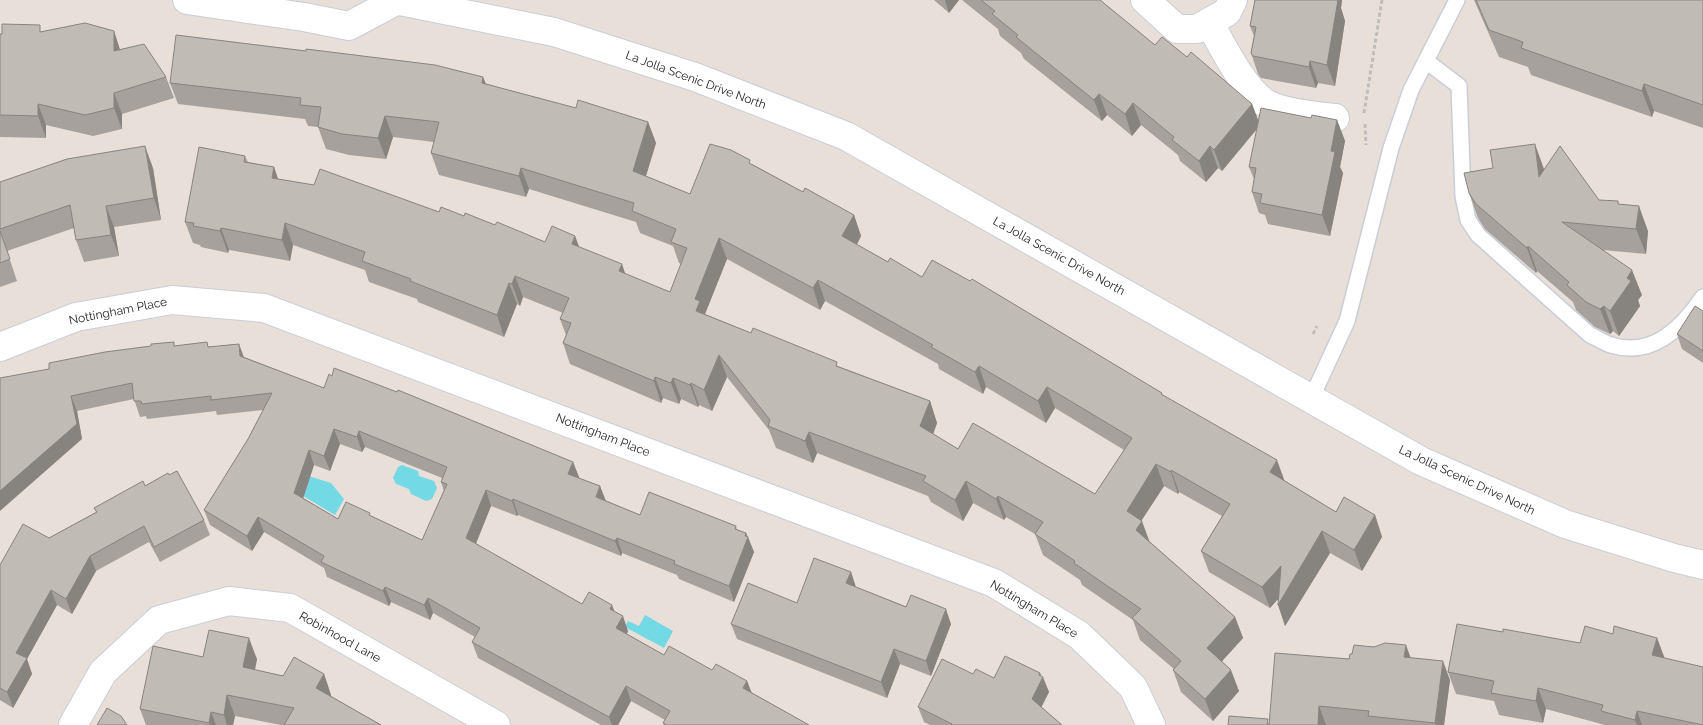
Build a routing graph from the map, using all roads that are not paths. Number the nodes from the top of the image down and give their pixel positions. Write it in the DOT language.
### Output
graph roads {
  1 [pos="188,0"];
  2 [pos="395,0"];
  3 [pos="1145,0"];
  4 [pos="1233,0"];
  5 [pos="1457,0"];
  6 [pos="1208,22"];
  7 [pos="1426,61"];
  8 [pos="1335,118"];
  9 [pos="1703,297"];
  10 [pos="0,347"];
  11 [pos="1311,399"];
  12 [pos="1703,565"];
  13 [pos="73,725"];
  14 [pos="496,725"];
  15 [pos="1151,725"];
  1 -- 2 [label="street, La Jolla Scenic Drive North"];
  2 -- 11 [label="street, La Jolla Scenic Drive North"];
  3 -- 6 [label="street"];
  4 -- 6 [label="street"];
  5 -- 7 [label="lane"];
  6 -- 8 [label="street"];
  7 -- 9 [label="lane"];
  7 -- 11 [label="lane"];
  10 -- 15 [label="street, Nottingham Place"];
  11 -- 12 [label="street, La Jolla Scenic Drive North"];
  13 -- 14 [label="street, Robinhood Lane"];
}
